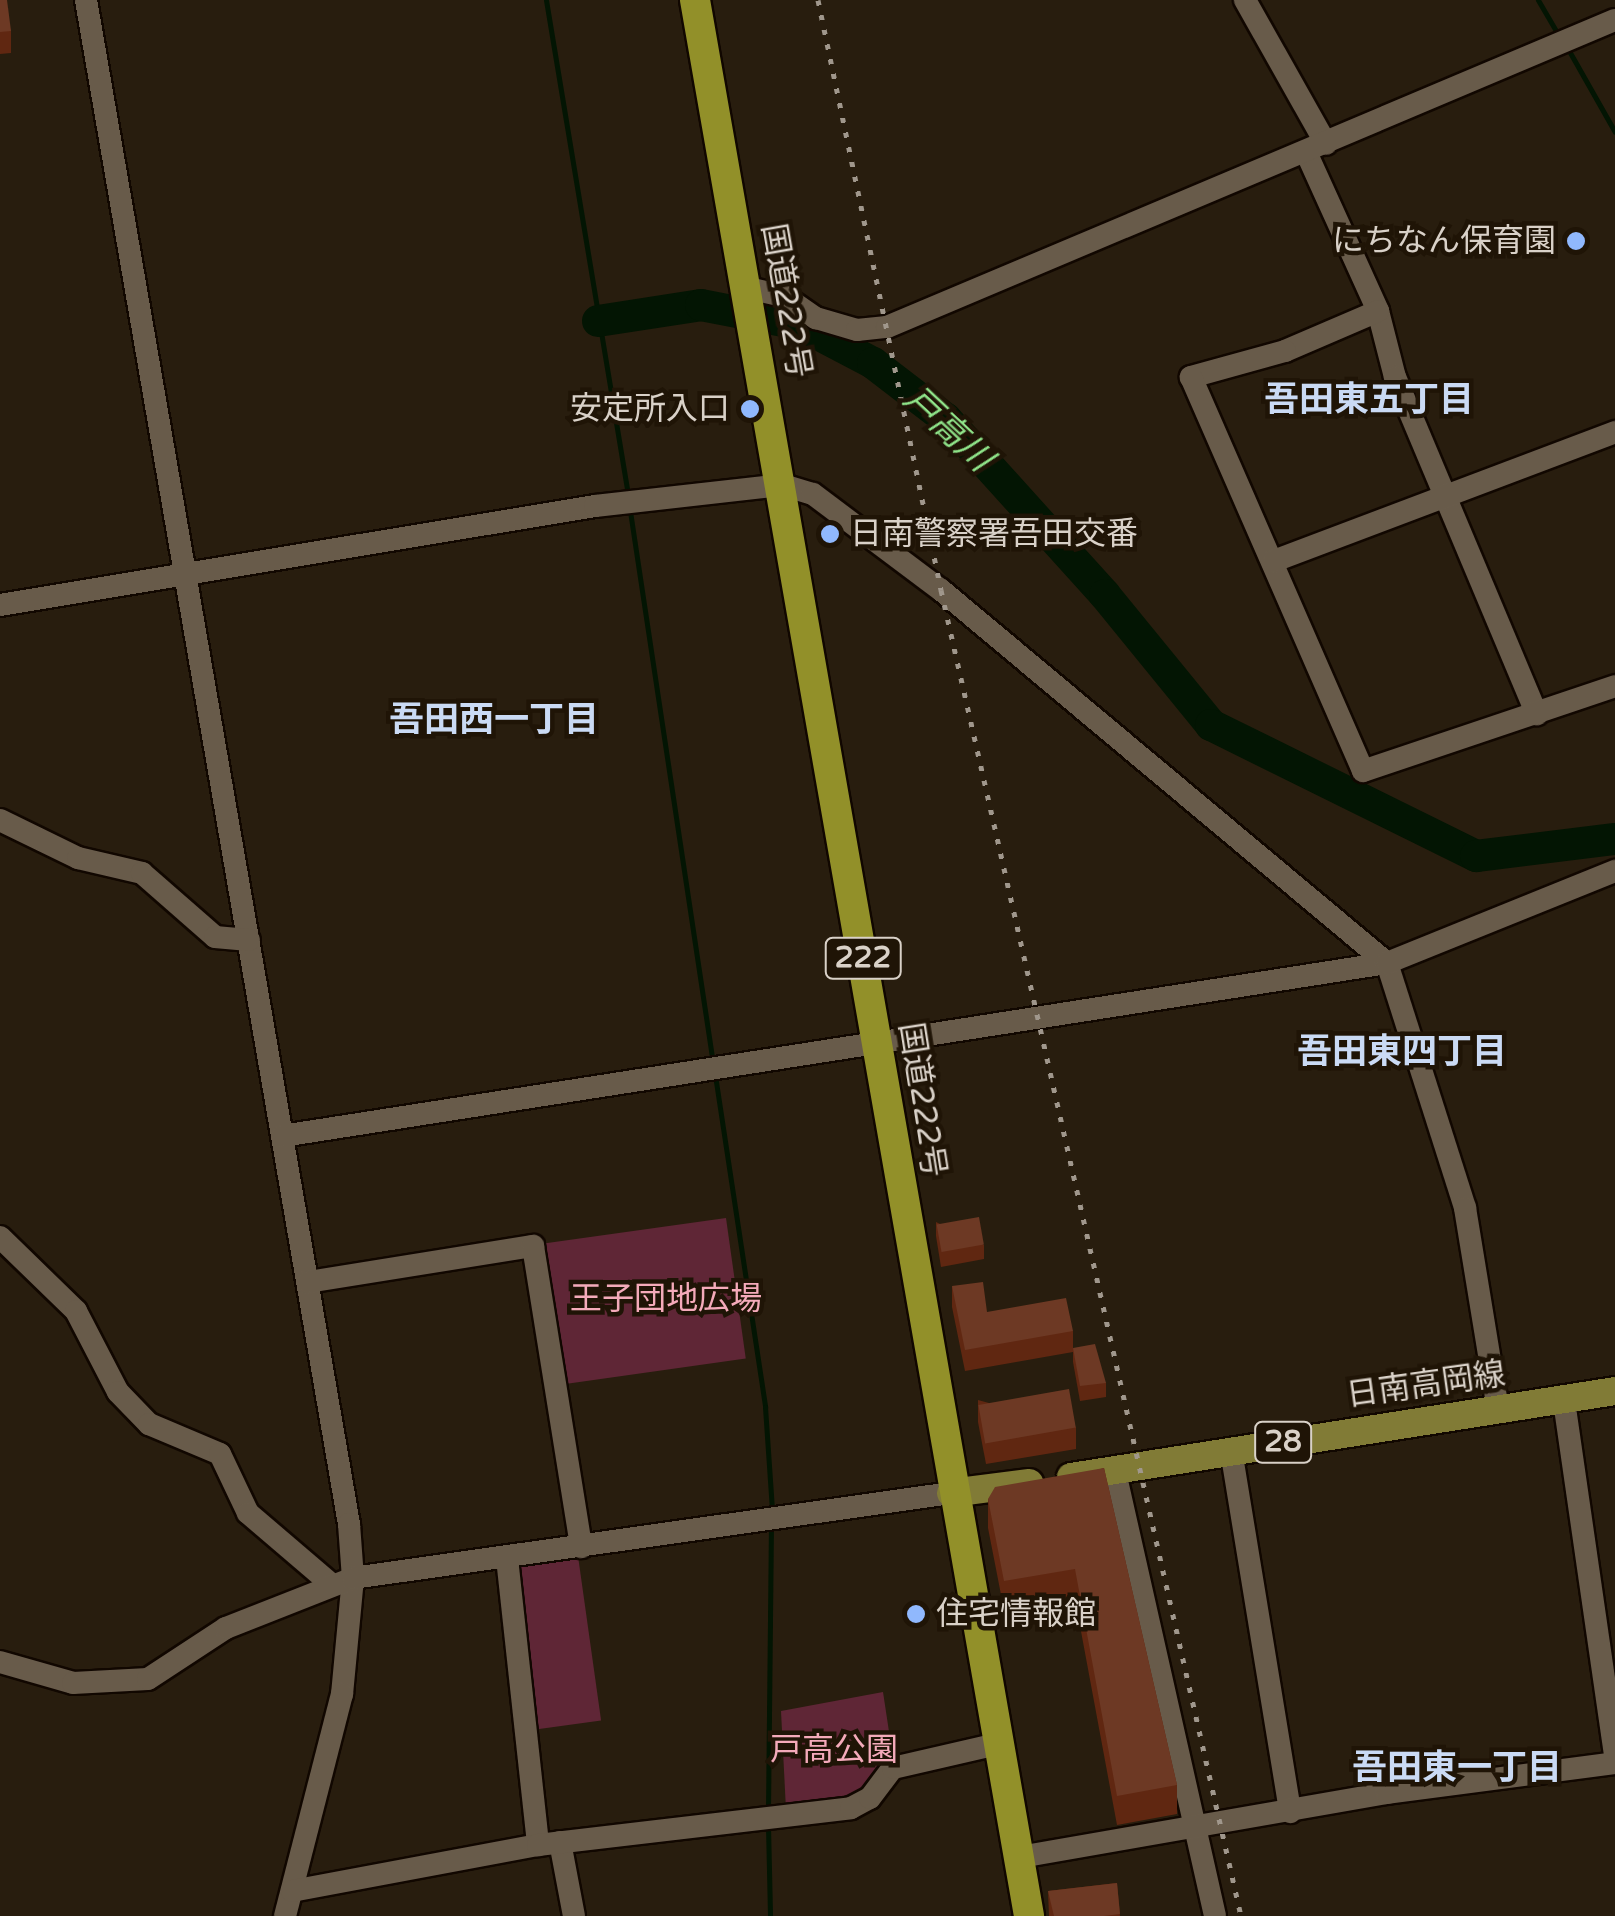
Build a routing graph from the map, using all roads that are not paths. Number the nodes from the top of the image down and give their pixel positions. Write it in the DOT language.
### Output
graph roads {
  1 [pos="86,0"];
  2 [pos="695,0"];
  3 [pos="1245,0"];
  4 [pos="1615,20"];
  5 [pos="1316,148"];
  6 [pos="748,288"];
  7 [pos="1378,311"];
  8 [pos="1615,432"];
  9 [pos="783,484"];
  10 [pos="1444,497"];
  11 [pos="1274,561"];
  12 [pos="188,572"];
  13 [pos="0,604"];
  14 [pos="1615,686"];
  15 [pos="1537,714"];
  16 [pos="0,820"];
  17 [pos="1615,872"];
  18 [pos="248,940"];
  19 [pos="1387,963"];
  20 [pos="877,1038"];
  21 [pos="282,1136"];
  22 [pos="0,1237"];
  23 [pos="308,1282"];
  24 [pos="1615,1391"];
  25 [pos="1564,1401"];
  26 [pos="1498,1410"];
  27 [pos="1231,1450"];
  28 [pos="1115,1472"];
  29 [pos="951,1493"];
  30 [pos="581,1547"];
  31 [pos="506,1558"];
  32 [pos="342,1580"];
  33 [pos="0,1662"];
  34 [pos="997,1744"];
  35 [pos="1615,1752"];
  36 [pos="1615,1763"];
  37 [pos="1290,1812"];
  38 [pos="1199,1829"];
  39 [pos="549,1843"];
  40 [pos="1020,1857"];
  41 [pos="292,1891"];
  42 [pos="285,1916"];
  43 [pos="574,1916"];
  44 [pos="1029,1916"];
  45 [pos="1215,1916"];
  1 -- 12 [label="street"];
  2 -- 6 [label="highway, 国道222号 / 222"];
  3 -- 5 [label="street"];
  4 -- 5 [label="street"];
  5 -- 6 [label="street"];
  5 -- 7 [label="street"];
  6 -- 9 [label="highway, 国道222号 / 222"];
  7 -- 10 [label="street"];
  7 -- 11 [label="street"];
  8 -- 10 [label="street"];
  9 -- 12 [label="street"];
  9 -- 19 [label="street"];
  9 -- 20 [label="highway, 国道222号 / 222"];
  10 -- 11 [label="street"];
  10 -- 15 [label="street"];
  11 -- 15 [label="street"];
  12 -- 13 [label="street"];
  12 -- 18 [label="street"];
  14 -- 15 [label="street"];
  16 -- 18 [label="street"];
  17 -- 19 [label="street"];
  18 -- 21 [label="street"];
  19 -- 20 [label="street"];
  19 -- 26 [label="street"];
  20 -- 21 [label="street"];
  20 -- 29 [label="highway, 国道222号 / 222"];
  21 -- 23 [label="street"];
  22 -- 32 [label="street"];
  23 -- 30 [label="street"];
  23 -- 32 [label="street"];
  24 -- 25 [label="main road, 日南高岡線 / 28"];
  25 -- 26 [label="main road, 日南高岡線 / 28"];
  25 -- 35 [label="street"];
  26 -- 27 [label="main road, 日南高岡線 / 28"];
  27 -- 28 [label="main road, 日南高岡線 / 28"];
  27 -- 37 [label="street"];
  28 -- 29 [label="main road, 日南高岡線 / 28"];
  28 -- 38 [label="street"];
  29 -- 30 [label="street"];
  29 -- 34 [label="highway, 国道222号 / 222"];
  30 -- 31 [label="street"];
  31 -- 32 [label="street"];
  31 -- 39 [label="street"];
  32 -- 33 [label="street"];
  32 -- 41 [label="street"];
  34 -- 39 [label="street"];
  34 -- 40 [label="highway, 国道222号 / 222"];
  36 -- 37 [label="street"];
  37 -- 38 [label="street"];
  38 -- 40 [label="street"];
  38 -- 45 [label="street"];
  39 -- 41 [label="street"];
  39 -- 43 [label="street"];
  40 -- 44 [label="highway, 国道222号 / 222"];
  41 -- 42 [label="street"];
}
